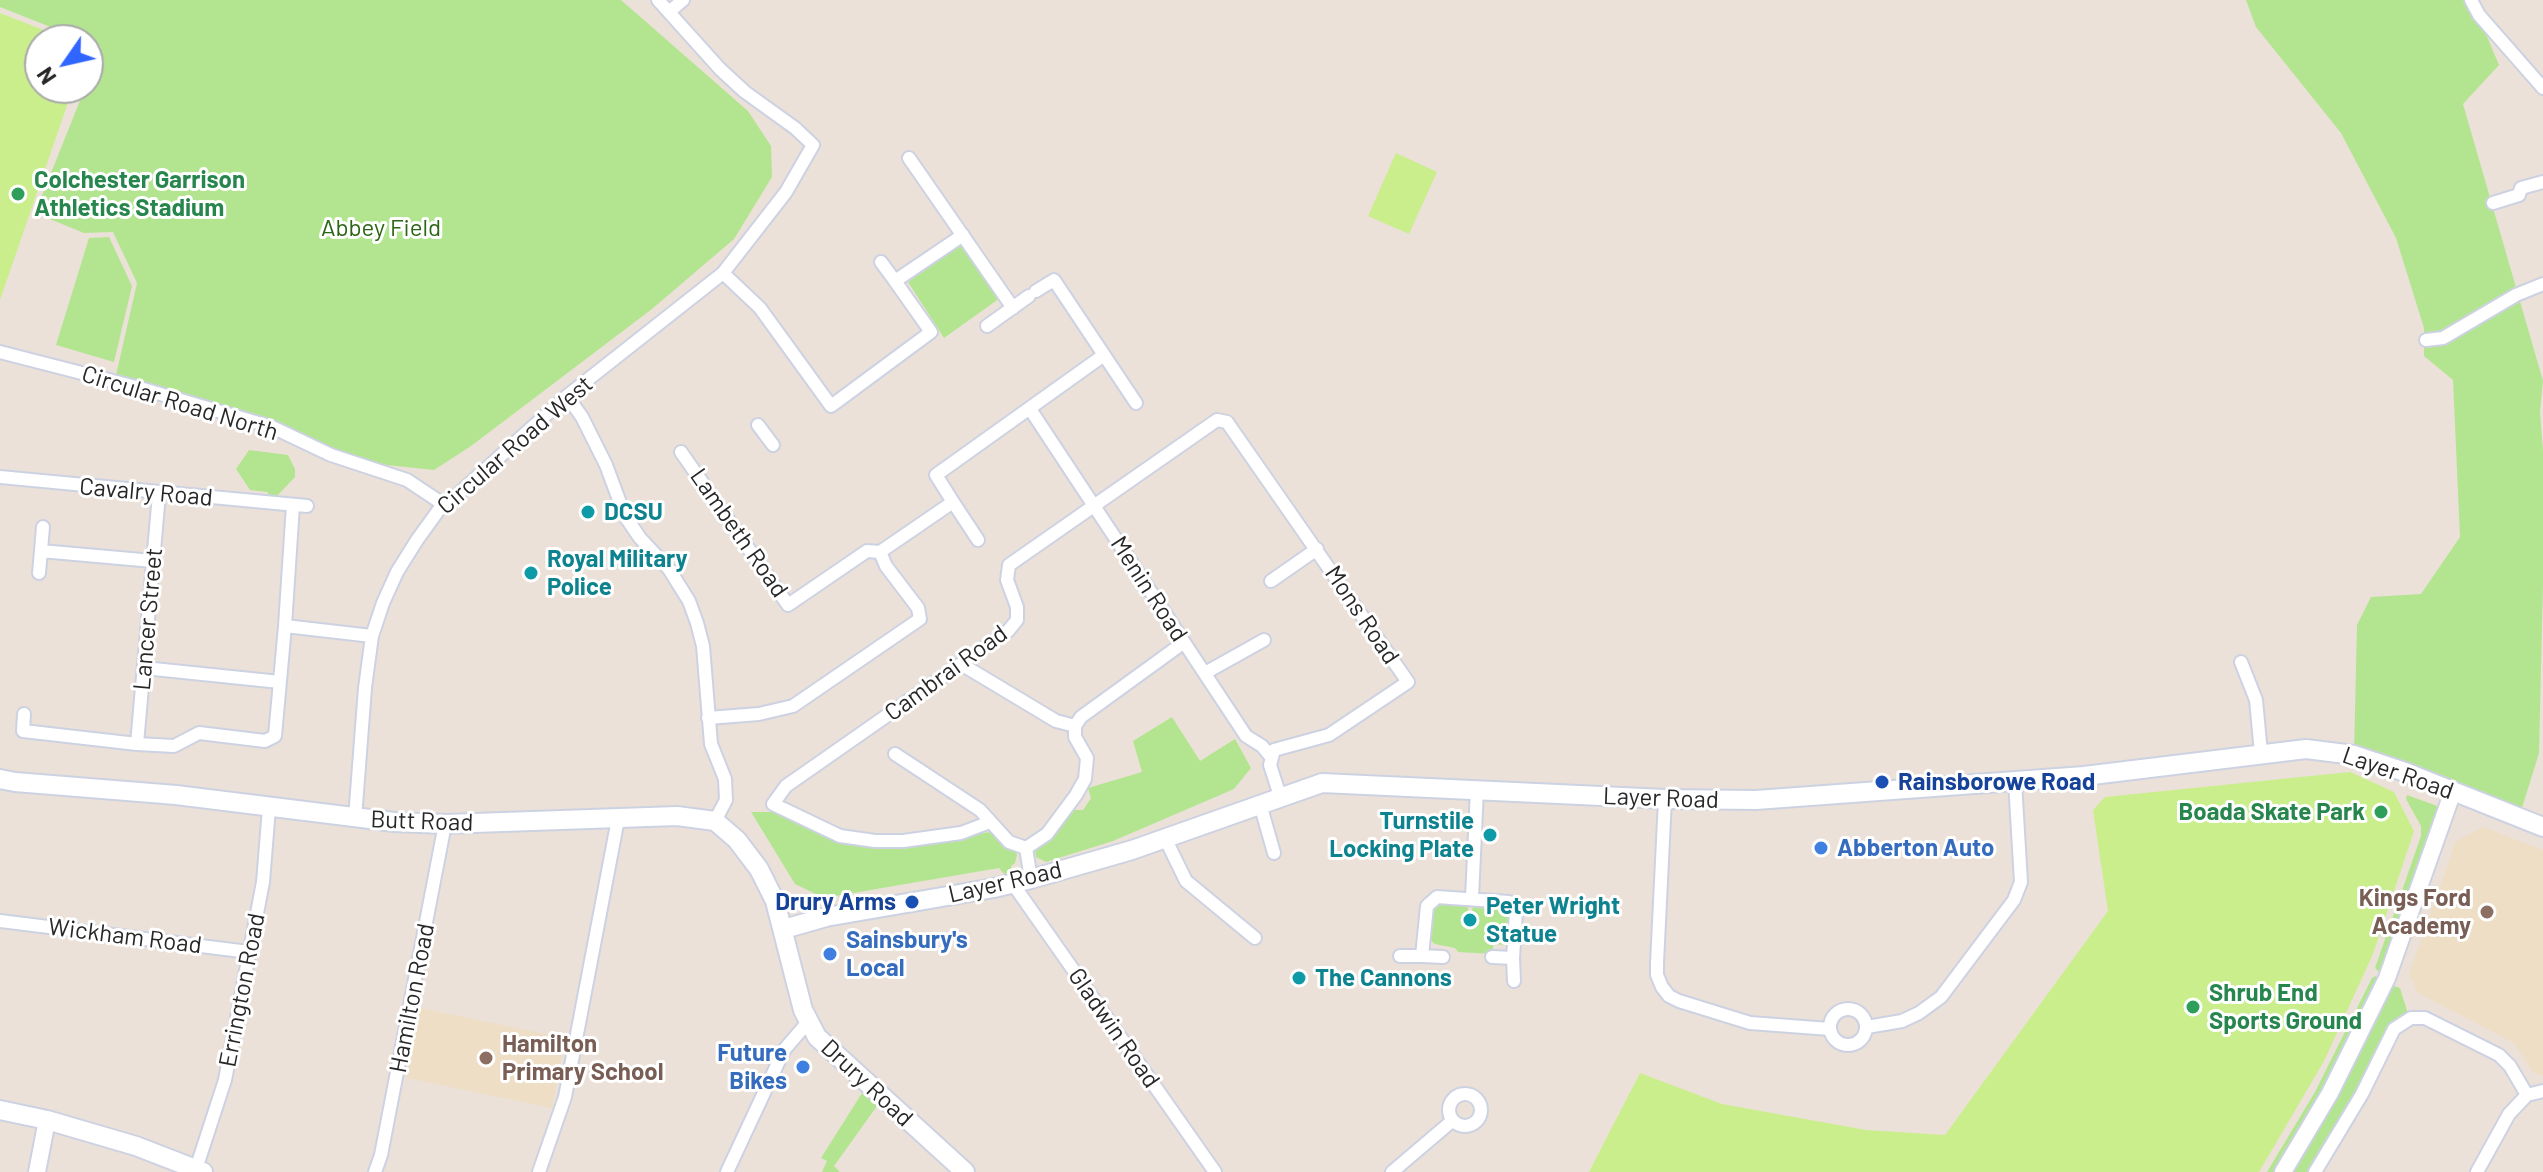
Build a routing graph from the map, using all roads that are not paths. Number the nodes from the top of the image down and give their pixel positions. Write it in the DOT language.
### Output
graph roads {
  1 [pos="658,0"];
  2 [pos="683,0"];
  3 [pos="2471,0"];
  4 [pos="669,12"];
  5 [pos="2541,83"];
  6 [pos="909,158"];
  7 [pos="2543,182"];
  8 [pos="2493,203"];
  9 [pos="963,235"];
  10 [pos="881,262"];
  11 [pos="723,273"];
  12 [pos="895,281"];
  13 [pos="2543,284"];
  14 [pos="1013,308"];
  15 [pos="987,326"];
  16 [pos="2426,340"];
  17 [pos="0,352"];
  18 [pos="1104,355"];
  19 [pos="567,396"];
  20 [pos="1136,403"];
  21 [pos="1030,409"];
  22 [pos="1227,422"];
  23 [pos="758,425"];
  24 [pos="773,445"];
  25 [pos="681,452"];
  26 [pos="0,477"];
  27 [pos="159,494"];
  28 [pos="953,502"];
  29 [pos="443,504"];
  30 [pos="1094,504"];
  31 [pos="293,505"];
  32 [pos="307,506"];
  33 [pos="43,527"];
  34 [pos="978,540"];
  35 [pos="1317,549"];
  36 [pos="41,551"];
  37 [pos="880,552"];
  38 [pos="153,561"];
  39 [pos="39,573"];
  40 [pos="1271,581"];
  41 [pos="285,626"];
  42 [pos="372,636"];
  43 [pos="1264,640"];
  44 [pos="1183,643"];
  45 [pos="2241,662"];
  46 [pos="961,664"];
  47 [pos="144,668"];
  48 [pos="1205,673"];
  49 [pos="280,682"];
  50 [pos="24,714"];
  51 [pos="708,718"];
  52 [pos="1075,726"];
  53 [pos="137,744"];
  54 [pos="2261,753"];
  55 [pos="895,754"];
  56 [pos="1271,757"];
  57 [pos="0,779"];
  58 [pos="2015,782"];
  59 [pos="1477,789"];
  60 [pos="2453,791"];
  61 [pos="1280,796"];
  62 [pos="1665,799"];
  63 [pos="1260,804"];
  64 [pos="269,808"];
  65 [pos="355,818"];
  66 [pos="618,819"];
  67 [pos="715,821"];
  68 [pos="990,822"];
  69 [pos="445,824"];
  70 [pos="2543,827"];
  71 [pos="1165,838"];
  72 [pos="1026,848"];
  73 [pos="1274,853"];
  74 [pos="1022,881"];
  75 [pos="1472,898"];
  76 [pos="0,921"];
  77 [pos="784,929"];
  78 [pos="1255,938"];
  79 [pos="249,952"];
  80 [pos="1400,956"];
  81 [pos="1422,956"];
  82 [pos="1443,957"];
  83 [pos="1492,957"];
  84 [pos="1513,958"];
  85 [pos="1514,981"];
  86 [pos="808,1022"];
  87 [pos="1867,1027"];
  88 [pos="1830,1029"];
  89 [pos="2543,1091"];
  90 [pos="2527,1095"];
  91 [pos="0,1110"];
  92 [pos="47,1120"];
  93 [pos="1452,1121"];
  94 [pos="200,1171"];
  95 [pos="37,1172"];
  96 [pos="375,1172"];
  97 [pos="539,1172"];
  98 [pos="727,1172"];
  99 [pos="965,1172"];
  100 [pos="1215,1172"];
  101 [pos="1392,1172"];
  102 [pos="2283,1172"];
  103 [pos="2315,1172"];
  104 [pos="2477,1172"];
  1 -- 4 [label="street"];
  2 -- 4 [label="street"];
  3 -- 5 [label="street"];
  4 -- 11 [label="street, Circular Road West"];
  6 -- 9 [label="street"];
  7 -- 8 [label="street"];
  9 -- 12 [label="street"];
  9 -- 14 [label="street"];
  10 -- 12 [label="street"];
  11 -- 12 [label="street"];
  11 -- 19 [label="street, Circular Road West"];
  13 -- 16 [label="street"];
  14 -- 15 [label="street"];
  14 -- 18 [label="street"];
  17 -- 29 [label="street, Circular Road North"];
  18 -- 20 [label="street"];
  18 -- 21 [label="street"];
  19 -- 29 [label="street, Circular Road West"];
  19 -- 51 [label="street"];
  21 -- 28 [label="street"];
  21 -- 30 [label="street, Menin Road"];
  22 -- 30 [label="street, Cambrai Road"];
  22 -- 35 [label="street, Mons Road"];
  23 -- 24 [label="street"];
  25 -- 37 [label="street, Lambeth Road"];
  26 -- 27 [label="street, Cavalry Road"];
  27 -- 31 [label="street, Cavalry Road"];
  27 -- 38 [label="street, Lancer Street"];
  28 -- 34 [label="street"];
  28 -- 37 [label="street"];
  29 -- 42 [label="street, Circular Road West"];
  30 -- 44 [label="street, Menin Road"];
  30 -- 46 [label="street, Cambrai Road"];
  31 -- 32 [label="street, Cavalry Road"];
  31 -- 41 [label="street"];
  33 -- 36 [label="street"];
  35 -- 40 [label="street, Mons Road"];
  35 -- 56 [label="street, Mons Road"];
  36 -- 38 [label="street"];
  36 -- 39 [label="street"];
  37 -- 51 [label="street"];
  38 -- 47 [label="street, Lancer Street"];
  41 -- 42 [label="street"];
  41 -- 49 [label="street"];
  42 -- 65 [label="street, Circular Road West"];
  43 -- 48 [label="street"];
  44 -- 48 [label="street, Menin Road"];
  44 -- 52 [label="street"];
  45 -- 54 [label="street"];
  46 -- 52 [label="street"];
  46 -- 68 [label="street, Cambrai Road"];
  47 -- 49 [label="street"];
  47 -- 53 [label="street, Lancer Street"];
  48 -- 56 [label="street, Menin Road"];
  49 -- 53 [label="street"];
  50 -- 53 [label="street"];
  51 -- 67 [label="street"];
  52 -- 72 [label="street"];
  54 -- 58 [label="main road, Layer Road"];
  54 -- 60 [label="main road, Layer Road"];
  55 -- 68 [label="street"];
  56 -- 61 [label="street"];
  57 -- 64 [label="main road, Butt Road"];
  58 -- 62 [label="main road, Layer Road"];
  58 -- 87 [label="street"];
  59 -- 61 [label="main road, Layer Road"];
  59 -- 62 [label="main road, Layer Road"];
  59 -- 75 [label="street"];
  60 -- 70 [label="main road, Layer Road"];
  60 -- 102 [label="street"];
  61 -- 63 [label="main road, Layer Road"];
  62 -- 88 [label="street"];
  63 -- 71 [label="main road, Layer Road"];
  63 -- 73 [label="street"];
  64 -- 65 [label="main road, Butt Road"];
  64 -- 79 [label="street, Errington Road"];
  65 -- 69 [label="main road, Butt Road"];
  66 -- 67 [label="main road, Butt Road"];
  66 -- 69 [label="main road, Butt Road"];
  66 -- 97 [label="street"];
  67 -- 77 [label="main road"];
  68 -- 72 [label="street"];
  69 -- 96 [label="street, Hamilton Road"];
  71 -- 74 [label="main road, Layer Road"];
  71 -- 78 [label="street"];
  72 -- 74 [label="street"];
  74 -- 77 [label="main road, Layer Road"];
  74 -- 100 [label="street, Gladwin Road"];
  75 -- 81 [label="street"];
  75 -- 84 [label="street"];
  76 -- 79 [label="street, Wickham Road"];
  77 -- 86 [label="main road, Drury Road"];
  79 -- 94 [label="street, Errington Road"];
  80 -- 81 [label="street"];
  81 -- 82 [label="street"];
  83 -- 84 [label="street"];
  84 -- 85 [label="street"];
  86 -- 98 [label="street"];
  86 -- 99 [label="main road, Drury Road"];
  87 -- 88 [label="street"];
  87 -- 88 [label="street"];
  89 -- 90 [label="street"];
  90 -- 103 [label="street"];
  90 -- 104 [label="street"];
  91 -- 92 [label="main road"];
  92 -- 94 [label="main road"];
  92 -- 95 [label="street"];
  93 -- 101 [label="street"];
}
